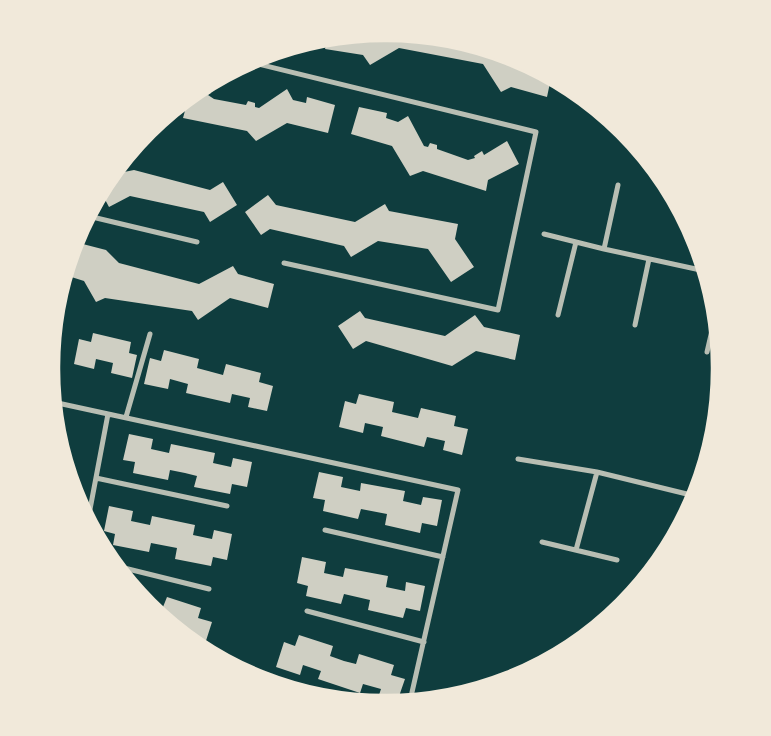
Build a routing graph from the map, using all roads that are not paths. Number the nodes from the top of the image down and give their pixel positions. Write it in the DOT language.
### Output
graph roads {
  1 [pos="263,65"];
  2 [pos="618,185"];
  3 [pos="95,218"];
  4 [pos="544,234"];
  5 [pos="197,242"];
  6 [pos="576,242"];
  7 [pos="604,249"];
  8 [pos="649,259"];
  9 [pos="284,263"];
  10 [pos="697,269"];
  11 [pos="558,315"];
  12 [pos="635,324"];
  13 [pos="150,334"];
  14 [pos="711,337"];
  15 [pos="707,352"];
  16 [pos="61,404"];
  17 [pos="108,414"];
  18 [pos="126,417"];
  19 [pos="518,458"];
  20 [pos="597,472"];
  21 [pos="96,478"];
  22 [pos="687,494"];
  23 [pos="227,506"];
  24 [pos="90,508"];
  25 [pos="325,530"];
  26 [pos="542,542"];
  27 [pos="576,550"];
  28 [pos="443,557"];
  29 [pos="617,560"];
  30 [pos="128,569"];
  31 [pos="209,589"];
  32 [pos="307,611"];
  33 [pos="424,642"];
  34 [pos="412,694"];
  1 -- 9 [label="street"];
  2 -- 7 [label="street"];
  3 -- 5 [label="street"];
  4 -- 6 [label="street"];
  6 -- 7 [label="street"];
  6 -- 11 [label="street"];
  7 -- 8 [label="street"];
  8 -- 10 [label="street"];
  8 -- 12 [label="street"];
  13 -- 18 [label="street"];
  14 -- 15 [label="street"];
  16 -- 17 [label="street"];
  17 -- 18 [label="street"];
  17 -- 21 [label="street"];
  18 -- 28 [label="street"];
  19 -- 20 [label="street"];
  20 -- 22 [label="street"];
  20 -- 27 [label="street"];
  21 -- 23 [label="street"];
  21 -- 24 [label="street"];
  25 -- 28 [label="street"];
  26 -- 27 [label="street"];
  27 -- 29 [label="street"];
  28 -- 33 [label="street"];
  30 -- 31 [label="street"];
  32 -- 33 [label="street"];
  33 -- 34 [label="street"];
}
